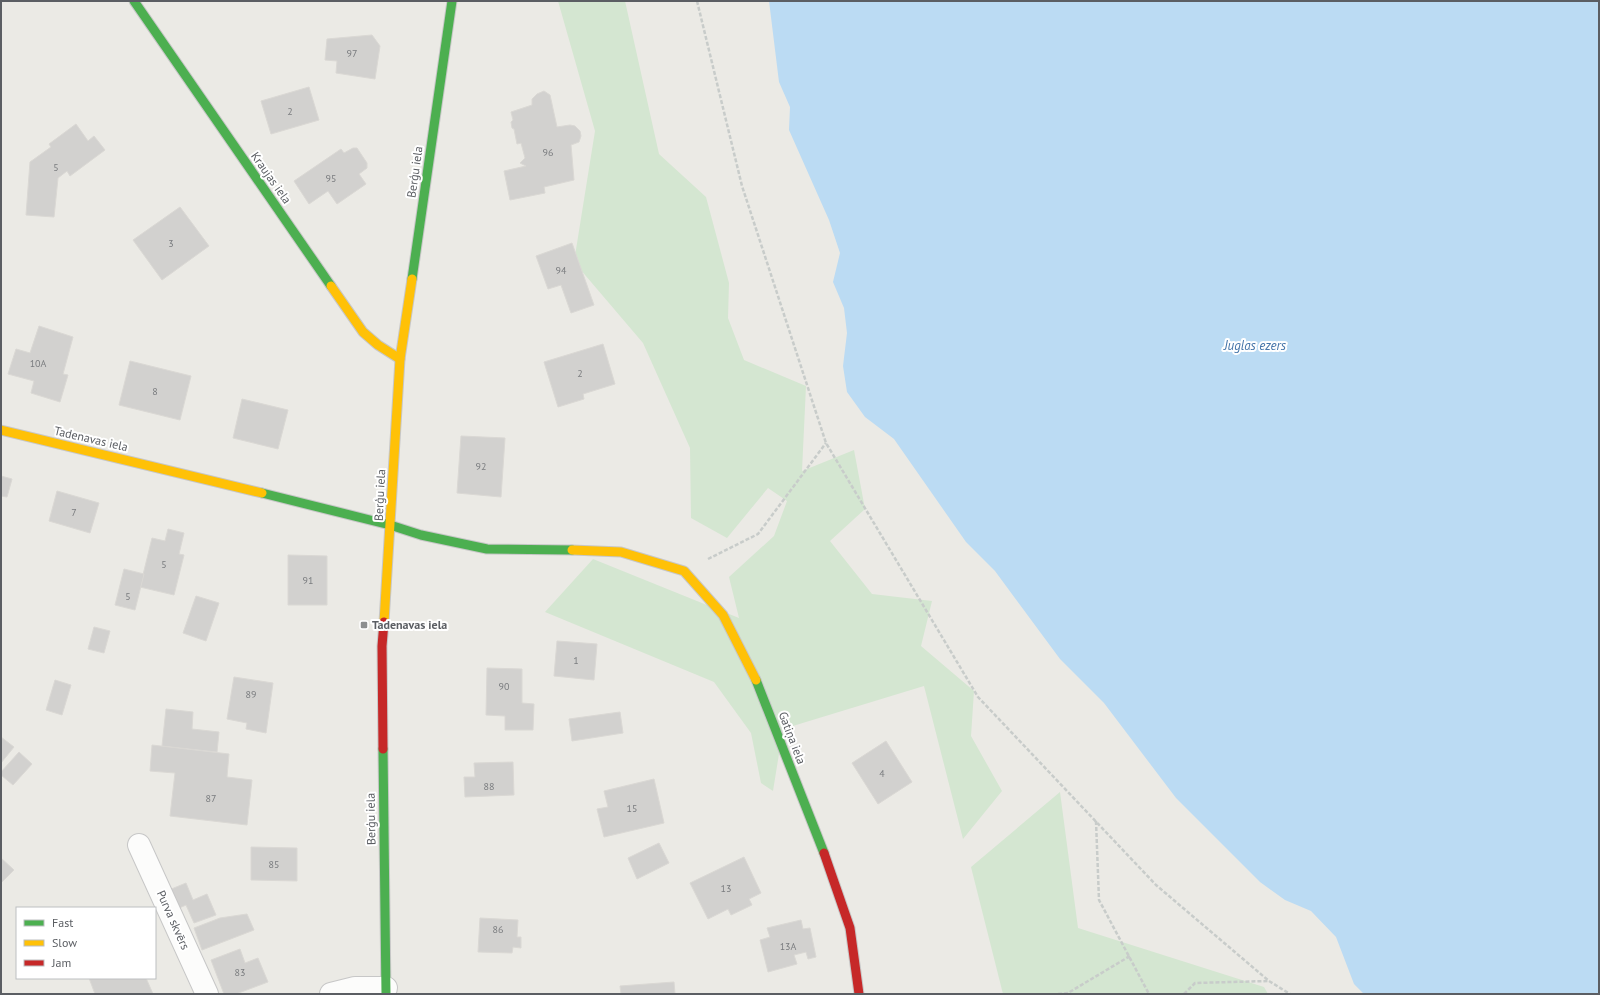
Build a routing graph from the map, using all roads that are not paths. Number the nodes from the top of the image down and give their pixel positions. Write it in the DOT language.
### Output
graph roads {
  1 [pos="134,1"];
  2 [pos="452,1"];
  3 [pos="400,359"];
  4 [pos="1,430"];
  5 [pos="390,525"];
  6 [pos="684,571"];
  7 [pos="139,846"];
  8 [pos="386,991"];
  9 [pos="207,994"];
  10 [pos="330,994"];
  11 [pos="859,994"];
  1 -- 3 [label="street, Kraujas iela"];
  2 -- 3 [label="street, Berģu iela"];
  3 -- 5 [label="street, Berģu iela"];
  4 -- 5 [label="street, Tadenavas iela"];
  5 -- 6 [label="street, Tadenavas iela"];
  5 -- 8 [label="street, Berģu iela"];
  6 -- 11 [label="street, Gatiņa iela"];
  7 -- 9 [label="street, Purva skvērs"];
  8 -- 10 [label="street"];
}
